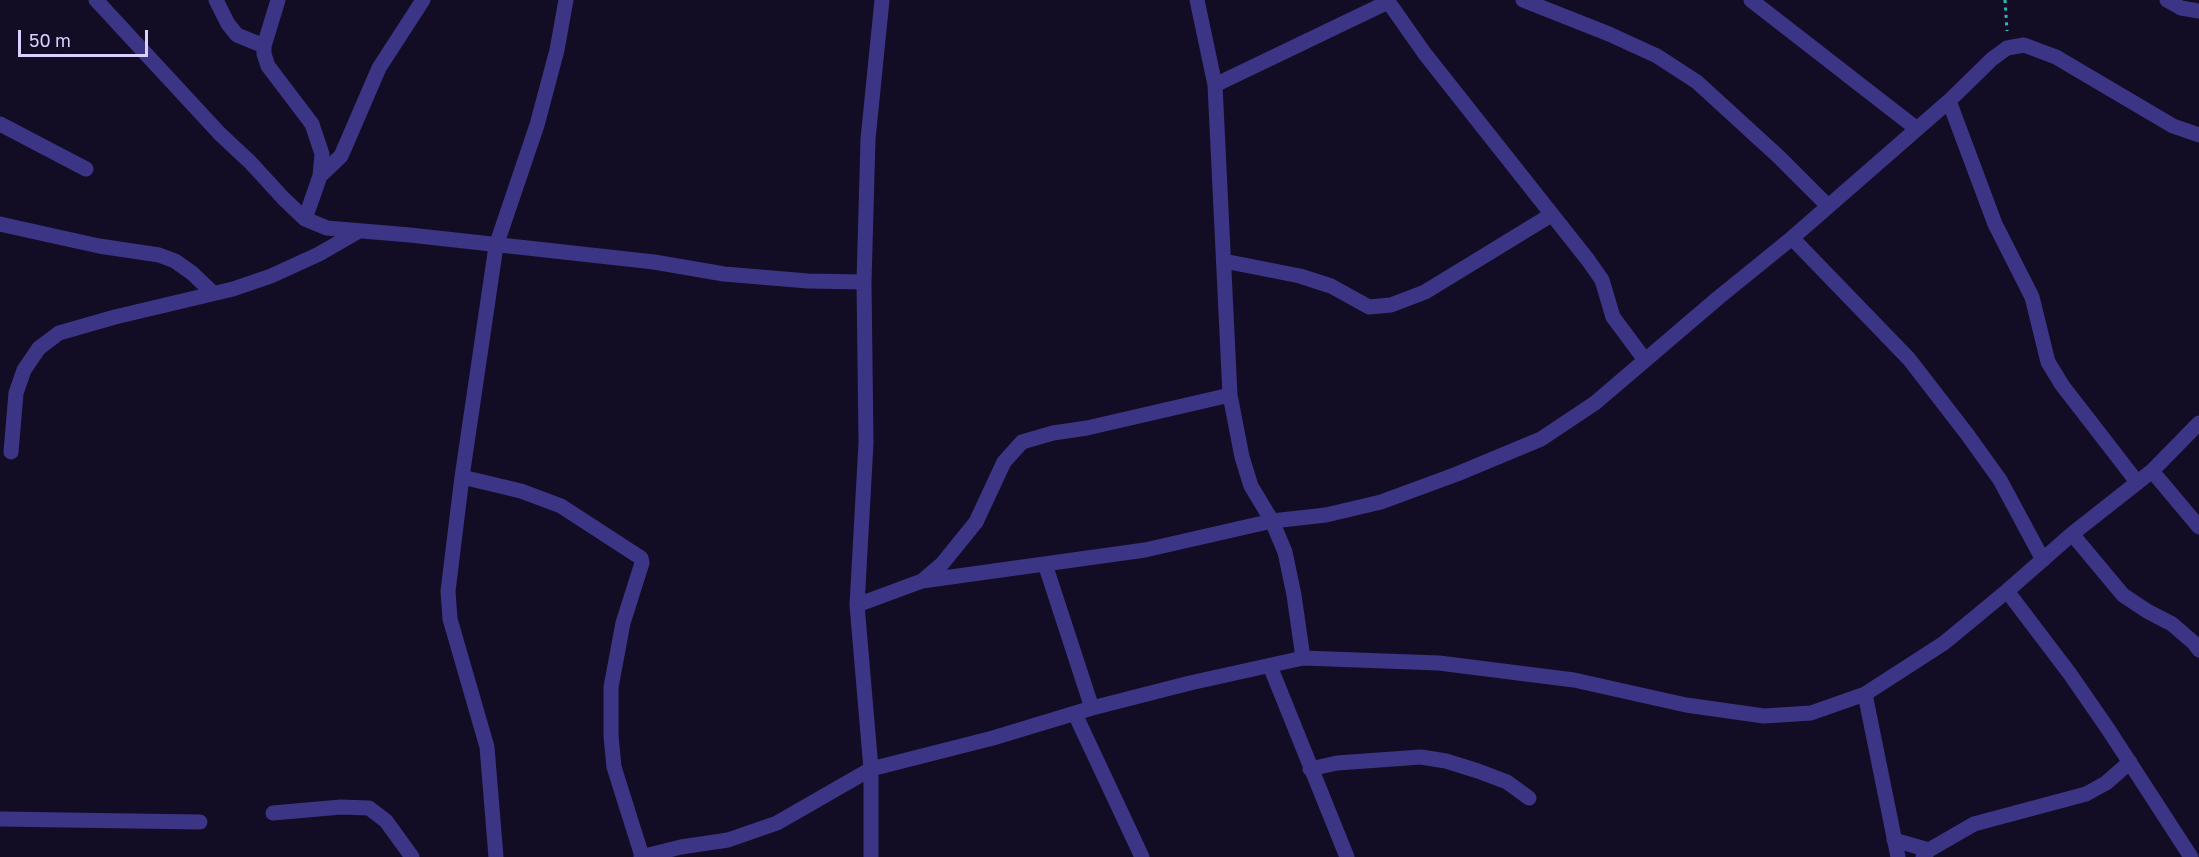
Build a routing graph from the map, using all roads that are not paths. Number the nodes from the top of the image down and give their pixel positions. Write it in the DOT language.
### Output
graph roads {
  1 [pos="96,0"];
  2 [pos="216,0"];
  3 [pos="278,0"];
  4 [pos="423,0"];
  5 [pos="566,0"];
  6 [pos="882,0"];
  7 [pos="1197,0"];
  8 [pos="1523,0"];
  9 [pos="1751,0"];
  10 [pos="2167,0"];
  11 [pos="1388,1"];
  12 [pos="2199,11"];
  13 [pos="264,45"];
  14 [pos="1215,85"];
  15 [pos="1949,101"];
  16 [pos="0,124"];
  17 [pos="1917,129"];
  18 [pos="2199,135"];
  19 [pos="86,169"];
  20 [pos="320,176"];
  21 [pos="1828,206"];
  22 [pos="1551,215"];
  23 [pos="305,219"];
  24 [pos="0,224"];
  25 [pos="359,231"];
  26 [pos="1792,238"];
  27 [pos="496,246"];
  28 [pos="1224,261"];
  29 [pos="864,282"];
  30 [pos="213,293"];
  31 [pos="1645,360"];
  32 [pos="1230,395"];
  33 [pos="2199,423"];
  34 [pos="11,452"];
  35 [pos="2152,471"];
  36 [pos="462,477"];
  37 [pos="2137,482"];
  38 [pos="1272,521"];
  39 [pos="2199,527"];
  40 [pos="2072,534"];
  41 [pos="2043,560"];
  42 [pos="1045,564"];
  43 [pos="922,581"];
  44 [pos="2007,591"];
  45 [pos="858,605"];
  46 [pos="2199,650"];
  47 [pos="1303,658"];
  48 [pos="1270,666"];
  49 [pos="1865,694"];
  50 [pos="1092,708"];
  51 [pos="1075,714"];
  52 [pos="2130,762"];
  53 [pos="1310,769"];
  54 [pos="871,770"];
  55 [pos="1529,798"];
  56 [pos="273,813"];
  57 [pos="0,819"];
  58 [pos="200,822"];
  59 [pos="1894,840"];
  60 [pos="1926,854"];
  61 [pos="412,857"];
  62 [pos="496,857"];
  63 [pos="642,857"];
  64 [pos="871,857"];
  65 [pos="1142,857"];
  66 [pos="1347,857"];
  67 [pos="1898,857"];
  68 [pos="2191,857"];
  1 -- 23 [label="street"];
  2 -- 13 [label="street"];
  3 -- 13 [label="street"];
  4 -- 20 [label="street"];
  5 -- 27 [label="street"];
  6 -- 29 [label="street"];
  7 -- 14 [label="street"];
  8 -- 21 [label="street"];
  9 -- 17 [label="street"];
  10 -- 12 [label="street"];
  11 -- 14 [label="street"];
  11 -- 22 [label="street"];
  13 -- 20 [label="street"];
  14 -- 28 [label="street"];
  15 -- 17 [label="street"];
  15 -- 18 [label="street"];
  15 -- 37 [label="street"];
  16 -- 19 [label="street"];
  17 -- 21 [label="street"];
  20 -- 23 [label="street"];
  21 -- 26 [label="street"];
  22 -- 28 [label="street"];
  22 -- 31 [label="street"];
  23 -- 25 [label="street"];
  24 -- 30 [label="street"];
  25 -- 27 [label="street"];
  25 -- 30 [label="street"];
  26 -- 31 [label="street"];
  26 -- 41 [label="street"];
  27 -- 29 [label="street"];
  27 -- 36 [label="street"];
  28 -- 32 [label="street"];
  29 -- 45 [label="street"];
  30 -- 34 [label="street"];
  31 -- 38 [label="street"];
  32 -- 38 [label="street"];
  32 -- 43 [label="street"];
  33 -- 35 [label="street"];
  35 -- 37 [label="street"];
  35 -- 39 [label="street"];
  36 -- 62 [label="street"];
  36 -- 63 [label="street"];
  37 -- 40 [label="street"];
  38 -- 42 [label="street"];
  38 -- 47 [label="street"];
  40 -- 41 [label="street"];
  40 -- 46 [label="street"];
  41 -- 44 [label="street"];
  42 -- 43 [label="street"];
  42 -- 50 [label="street"];
  43 -- 45 [label="street"];
  44 -- 49 [label="street"];
  44 -- 52 [label="street"];
  45 -- 54 [label="street"];
  47 -- 48 [label="street"];
  47 -- 49 [label="street"];
  48 -- 50 [label="street"];
  48 -- 53 [label="street"];
  49 -- 59 [label="street"];
  50 -- 51 [label="street"];
  51 -- 54 [label="street"];
  51 -- 65 [label="street"];
  52 -- 60 [label="street"];
  52 -- 68 [label="street"];
  53 -- 55 [label="street"];
  53 -- 66 [label="street"];
  54 -- 63 [label="street"];
  54 -- 64 [label="street"];
  56 -- 61 [label="street"];
  57 -- 58 [label="street"];
  59 -- 60 [label="street"];
  59 -- 67 [label="street"];
}
